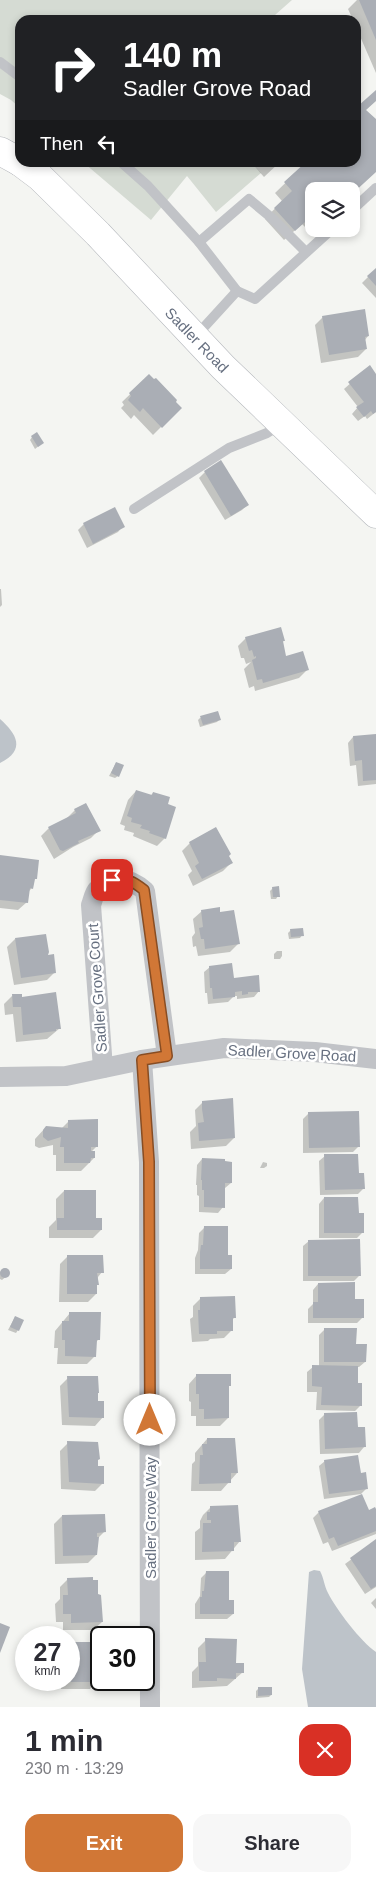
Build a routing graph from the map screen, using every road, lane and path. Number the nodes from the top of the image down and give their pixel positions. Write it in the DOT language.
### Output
graph roads {
  1 [pos="0,62"];
  2 [pos="15,73"];
  3 [pos="0,151"];
  4 [pos="15,159"];
  5 [pos="27,167"];
  6 [pos="127,167"];
  7 [pos="376,188"];
  8 [pos="360,203"];
  9 [pos="323,237"];
  10 [pos="199,242"];
  11 [pos="306,252"];
  12 [pos="237,291"];
  13 [pos="195,338"];
  14 [pos="282,424"];
  15 [pos="134,509"];
  16 [pos="376,514"];
  17 [pos="167,1056"];
  18 [pos="376,1059"];
  19 [pos="142,1060"];
  20 [pos="104,1068"];
  21 [pos="0,1076"];
  22 [pos="150,1707"];
  1 -- 2 [label="lane"];
  3 -- 4 [label="street, Sadler Road"];
  5 -- 13 [label="street, Sadler Road"];
  6 -- 10 [label="lane"];
  7 -- 8 [label="lane"];
  9 -- 11 [label="lane"];
  10 -- 11 [label="lane"];
  10 -- 12 [label="lane"];
  11 -- 12 [label="lane"];
  12 -- 13 [label="lane"];
  13 -- 14 [label="street, Sadler Road"];
  14 -- 15 [label="lane"];
  14 -- 16 [label="street, Sadler Road"];
  17 -- 18 [label="street, Sadler Grove Road"];
  17 -- 19 [label="street, Sadler Grove Road"];
  17 -- 20 [label="street, Sadler Grove Court"];
  19 -- 20 [label="street, Sadler Grove Road"];
  19 -- 22 [label="street, Sadler Grove Way"];
  20 -- 21 [label="street, Sadler Grove Road"];
}
